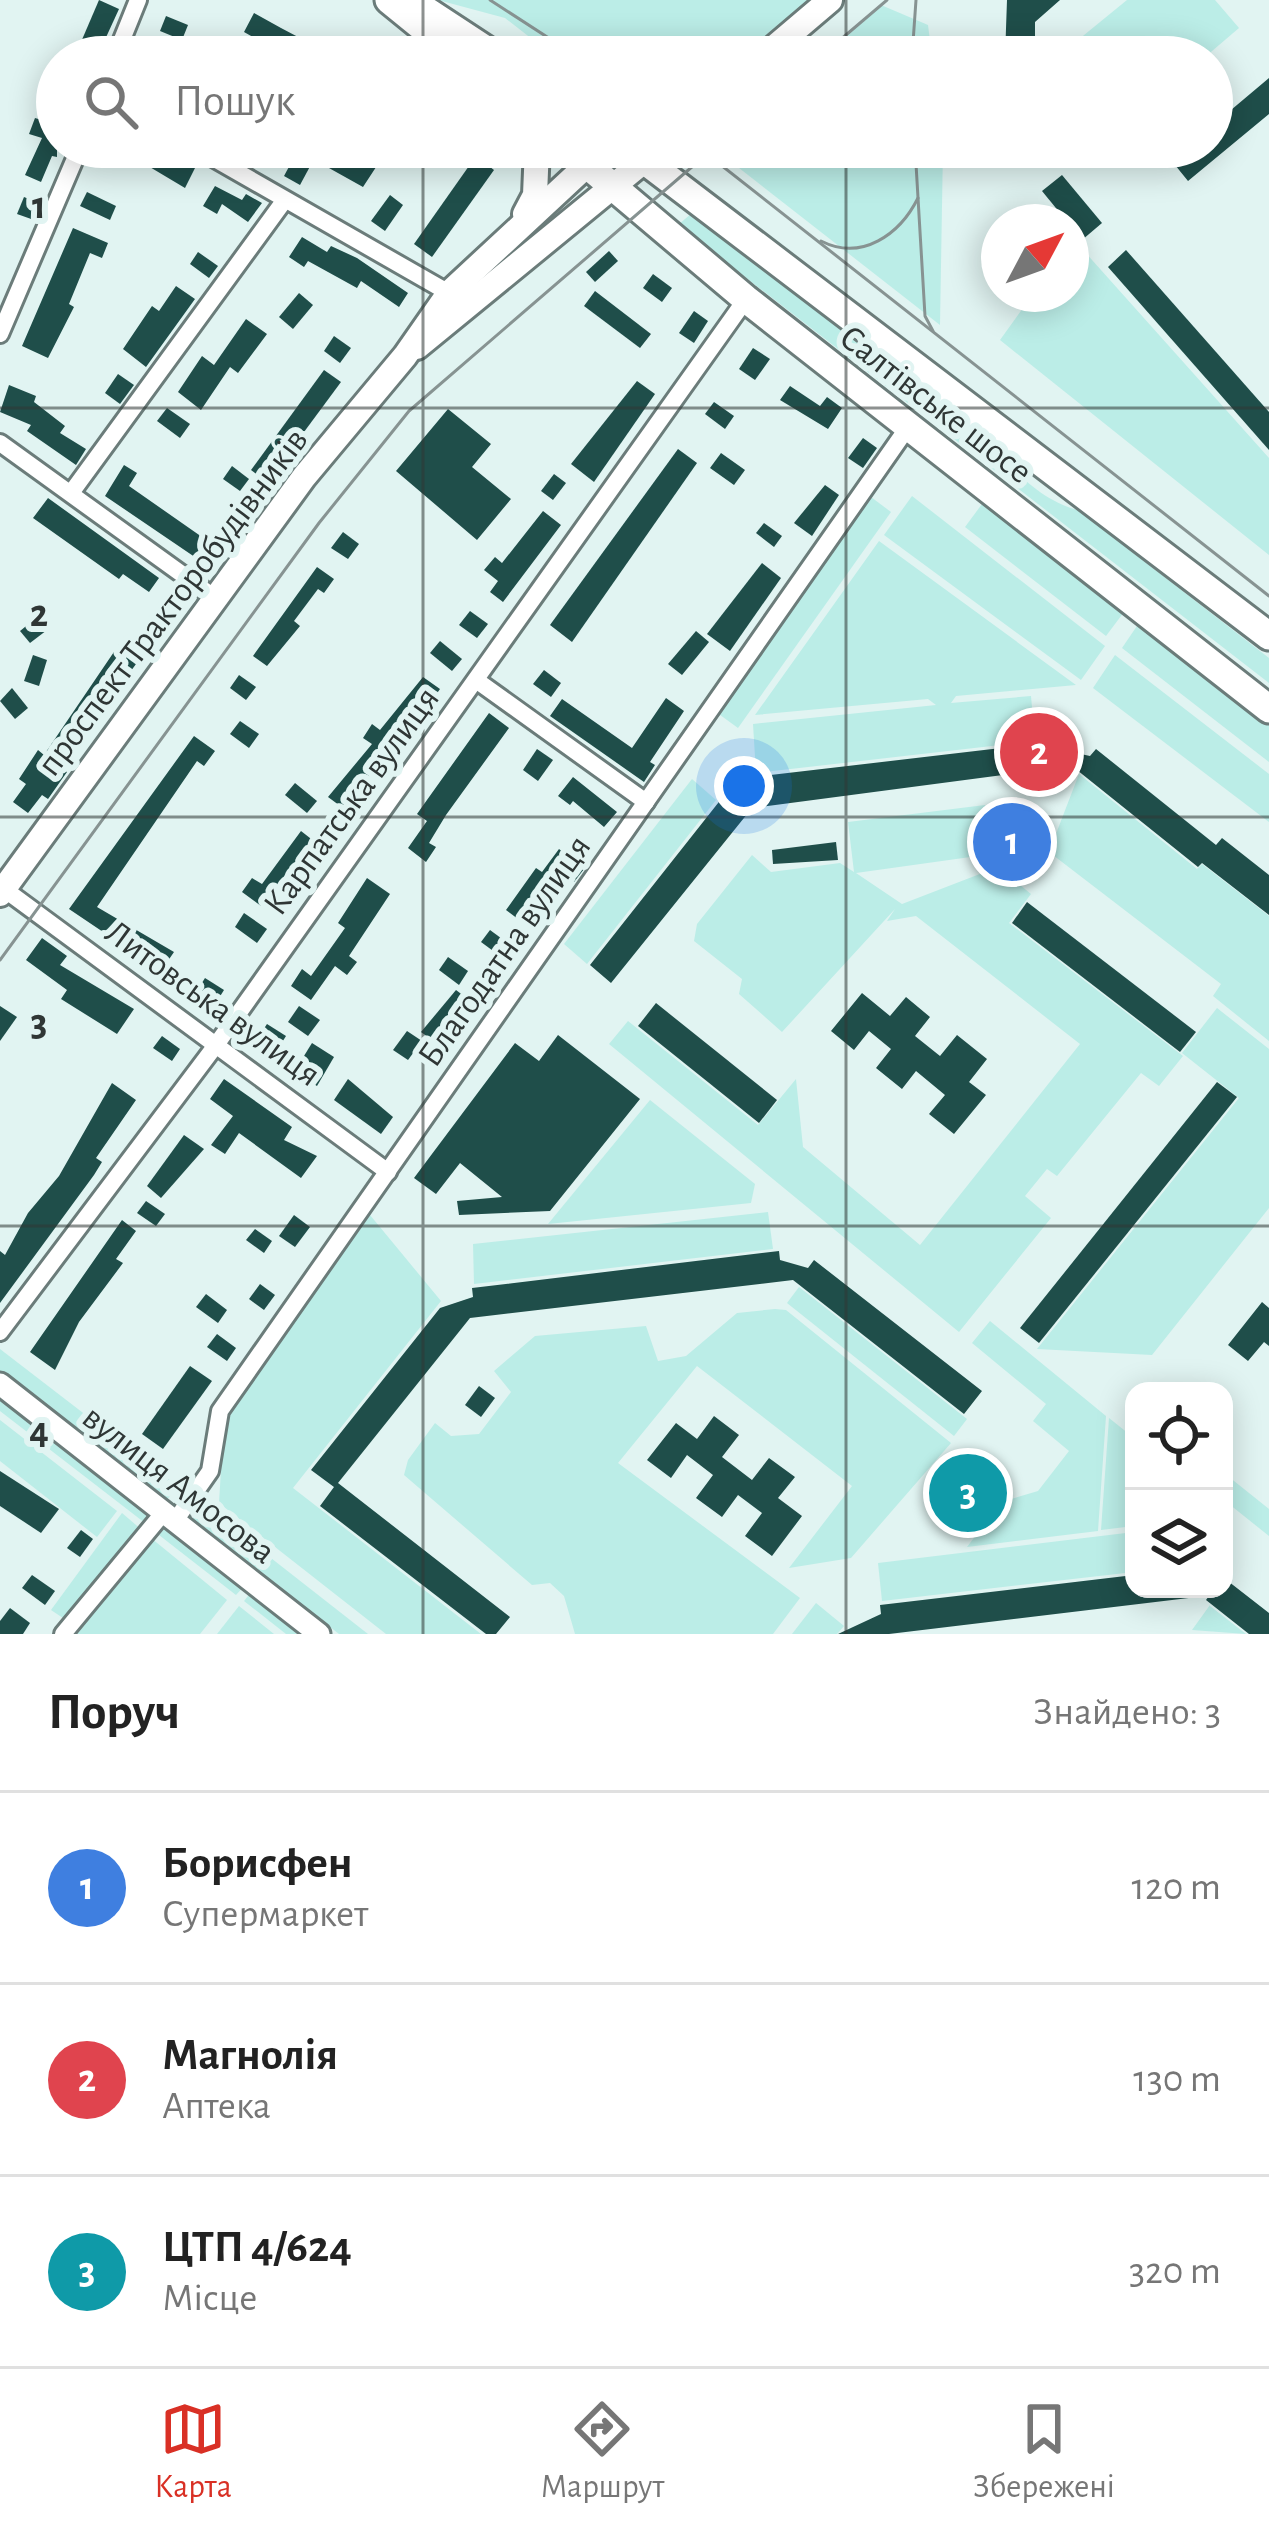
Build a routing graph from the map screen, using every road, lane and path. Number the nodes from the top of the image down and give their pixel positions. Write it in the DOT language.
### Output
graph roads {
  1 [pos="138,0"];
  2 [pos="389,0"];
  3 [pos="410,0"];
  4 [pos="830,0"];
  5 [pos="123,36"];
  6 [pos="433,36"];
  7 [pos="465,36"];
  8 [pos="788,36"];
  9 [pos="71,168"];
  10 [pos="229,168"];
  11 [pos="536,168"];
  12 [pos="566,168"];
  13 [pos="590,168"];
  14 [pos="627,168"];
  15 [pos="661,168"];
  16 [pos="614,188"];
  17 [pos="284,201"];
  18 [pos="522,220"];
  19 [pos="449,293"];
  20 [pos="746,299"];
  21 [pos="0,334"];
  22 [pos="405,356"];
  23 [pos="908,427"];
  24 [pos="0,442"];
  25 [pos="71,493"];
  26 [pos="215,598"];
  27 [pos="1269,636"];
  28 [pos="476,680"];
  29 [pos="1269,709"];
  30 [pos="646,802"];
  31 [pos="1,890"];
  32 [pos="216,1045"];
  33 [pos="388,1172"];
  34 [pos="0,1332"];
  35 [pos="0,1384"];
  36 [pos="170,1516"];
  37 [pos="63,1634"];
  38 [pos="319,1634"];
  1 -- 5 [label="street"];
  2 -- 6 [label="main road"];
  3 -- 7 [label="main road"];
  4 -- 8 [label="main road"];
  9 -- 21 [label="street"];
  10 -- 17 [label="street"];
  11 -- 18 [label="main road"];
  12 -- 18 [label="main road, проспект Тракторобудівників"];
  13 -- 16 [label="main road, Салтівське шосе"];
  14 -- 16 [label="main road, проспект Тракторобудівників"];
  15 -- 27 [label="main road, Салтівське шосе"];
  16 -- 20 [label="main road, Салтівське шосе"];
  16 -- 22 [label="main road, проспект Тракторобудівників"];
  17 -- 19 [label="street"];
  17 -- 25 [label="street"];
  18 -- 19 [label="main road, проспект Тракторобудівників"];
  19 -- 22 [label="main road, проспект Тракторобудівників"];
  20 -- 23 [label="main road, Салтівське шосе"];
  20 -- 28 [label="street, Карпатська вулиця"];
  22 -- 26 [label="main road, проспект Тракторобудівників"];
  23 -- 29 [label="main road, Салтівське шосе"];
  23 -- 30 [label="street, Благодатна вулиця"];
  24 -- 25 [label="street"];
  25 -- 26 [label="street"];
  26 -- 31 [label="main road, проспект Тракторобудівників"];
  28 -- 30 [label="street"];
  28 -- 32 [label="street, Карпатська вулиця"];
  30 -- 33 [label="street, Благодатна вулиця"];
  31 -- 32 [label="street, Литовська вулиця"];
  32 -- 33 [label="street, Литовська вулиця"];
  32 -- 34 [label="street, Карпатська вулиця"];
  33 -- 36 [label="street, Благодатна вулиця"];
  35 -- 36 [label="street, вулиця Амосова"];
  36 -- 37 [label="street, Благодатна вулиця"];
  36 -- 38 [label="street, вулиця Амосова"];
}
